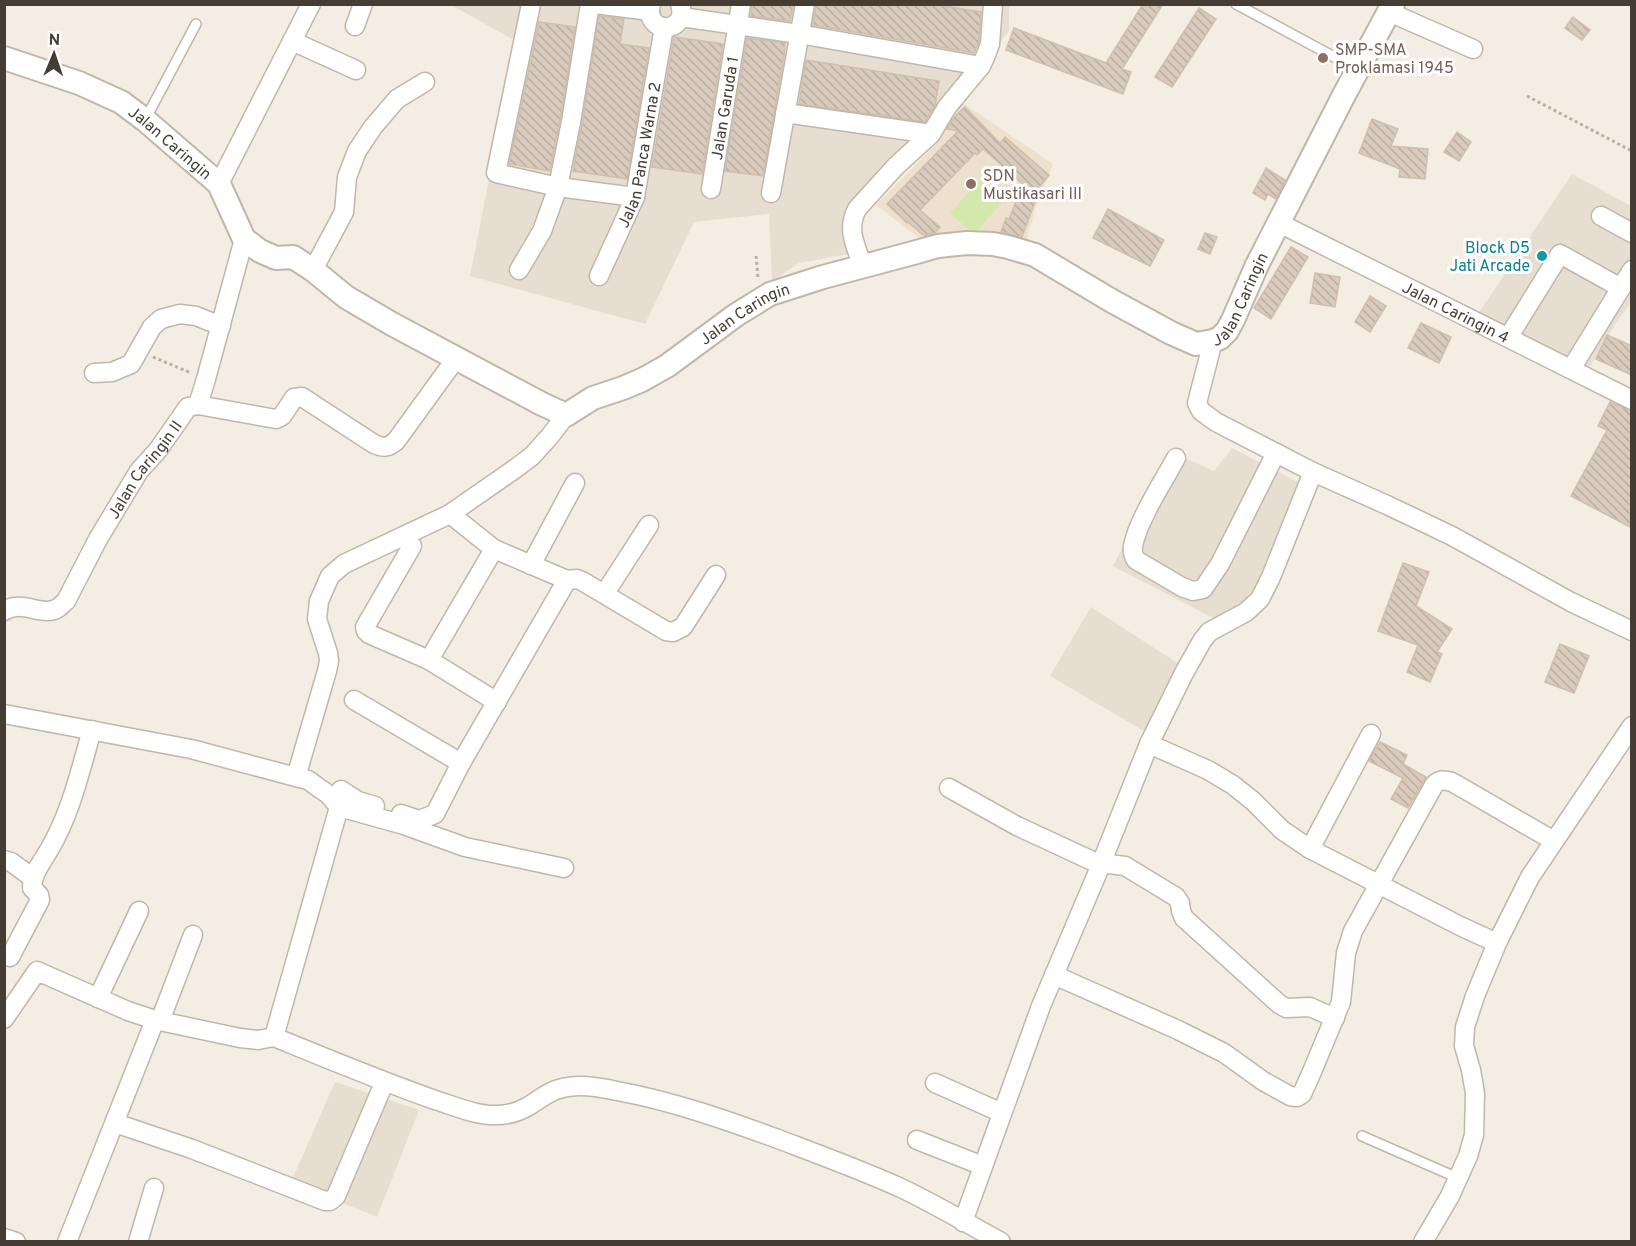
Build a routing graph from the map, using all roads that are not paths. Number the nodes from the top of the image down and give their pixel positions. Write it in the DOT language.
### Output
graph roads {
  1 [pos="311,4"];
  2 [pos="363,4"];
  3 [pos="531,4"];
  4 [pos="590,4"];
  5 [pos="595,4"];
  6 [pos="741,4"];
  7 [pos="805,4"];
  8 [pos="993,4"];
  9 [pos="1236,4"];
  10 [pos="651,8"];
  11 [pos="1391,8"];
  12 [pos="680,11"];
  13 [pos="196,24"];
  14 [pos="737,25"];
  15 [pos="355,26"];
  16 [pos="664,27"];
  17 [pos="799,34"];
  18 [pos="292,40"];
  19 [pos="1473,49"];
  20 [pos="4,58"];
  21 [pos="981,66"];
  22 [pos="1359,66"];
  23 [pos="356,70"];
  24 [pos="425,82"];
  25 [pos="784,113"];
  26 [pos="145,120"];
  27 [pos="931,134"];
  28 [pos="219,184"];
  29 [pos="558,187"];
  30 [pos="711,189"];
  31 [pos="771,193"];
  32 [pos="635,197"];
  33 [pos="1601,216"];
  34 [pos="1279,223"];
  35 [pos="1632,233"];
  36 [pos="244,239"];
  37 [pos="863,267"];
  38 [pos="313,270"];
  39 [pos="519,270"];
  40 [pos="1632,270"];
  41 [pos="599,276"];
  42 [pos="1621,288"];
  43 [pos="221,326"];
  44 [pos="1511,333"];
  45 [pos="1213,341"];
  46 [pos="457,357"];
  47 [pos="1570,369"];
  48 [pos="94,373"];
  49 [pos="1632,400"];
  50 [pos="198,405"];
  51 [pos="566,415"];
  52 [pos="1276,453"];
  53 [pos="1176,458"];
  54 [pos="1313,472"];
  55 [pos="575,483"];
  56 [pos="450,514"];
  57 [pos="650,525"];
  58 [pos="412,546"];
  59 [pos="494,549"];
  60 [pos="531,564"];
  61 [pos="716,575"];
  62 [pos="567,580"];
  63 [pos="605,593"];
  64 [pos="4,611"];
  65 [pos="1632,631"];
  66 [pos="429,660"];
  67 [pos="354,700"];
  68 [pos="497,702"];
  69 [pos="4,714"];
  70 [pos="1632,726"];
  71 [pos="92,730"];
  72 [pos="1371,734"];
  73 [pos="1149,744"];
  74 [pos="461,763"];
  75 [pos="296,777"];
  76 [pos="949,788"];
  77 [pos="340,798"];
  78 [pos="1554,841"];
  79 [pos="1310,849"];
  80 [pos="4,860"];
  81 [pos="1101,865"];
  82 [pos="564,868"];
  83 [pos="33,878"];
  84 [pos="1380,884"];
  85 [pos="139,911"];
  86 [pos="193,935"];
  87 [pos="1497,943"];
  88 [pos="7,955"];
  89 [pos="37,971"];
  90 [pos="1054,975"];
  91 [pos="98,998"];
  92 [pos="1335,1018"];
  93 [pos="4,1019"];
  94 [pos="157,1021"];
  95 [pos="274,1037"];
  96 [pos="384,1083"];
  97 [pos="935,1083"];
  98 [pos="1002,1113"];
  99 [pos="115,1123"];
  100 [pos="1362,1136"];
  101 [pos="917,1140"];
  102 [pos="983,1166"];
  103 [pos="1458,1178"];
  104 [pos="154,1188"];
  105 [pos="963,1222"];
  106 [pos="4,1238"];
  107 [pos="16,1242"];
  108 [pos="67,1242"];
  109 [pos="138,1242"];
  110 [pos="1001,1242"];
  111 [pos="1423,1242"];
  1 -- 18 [label="street"];
  2 -- 15 [label="street"];
  3 -- 29 [label="street"];
  4 -- 29 [label="street"];
  5 -- 10 [label="street"];
  6 -- 14 [label="street, Jalan Garuda 1"];
  7 -- 17 [label="street"];
  8 -- 21 [label="street"];
  9 -- 22 [label="lane"];
  10 -- 16 [label="street"];
  11 -- 19 [label="street"];
  11 -- 22 [label="street, Jalan Caringin"];
  12 -- 14 [label="street"];
  12 -- 16 [label="street"];
  13 -- 26 [label="lane"];
  14 -- 17 [label="street"];
  14 -- 30 [label="street, Jalan Garuda 1"];
  16 -- 32 [label="street, Jalan Panca Warna 2"];
  17 -- 21 [label="street"];
  17 -- 25 [label="street"];
  18 -- 23 [label="street"];
  18 -- 28 [label="street"];
  20 -- 26 [label="street, Jalan Caringin"];
  21 -- 27 [label="street"];
  22 -- 34 [label="street, Jalan Caringin"];
  24 -- 38 [label="street"];
  25 -- 27 [label="street"];
  25 -- 31 [label="street"];
  26 -- 28 [label="street, Jalan Caringin"];
  27 -- 37 [label="street"];
  28 -- 36 [label="street, Jalan Caringin"];
  29 -- 32 [label="street"];
  29 -- 39 [label="street"];
  32 -- 41 [label="street, Jalan Panca Warna 2"];
  33 -- 35 [label="street"];
  34 -- 45 [label="street, Jalan Caringin"];
  34 -- 47 [label="street, Jalan Caringin 4"];
  36 -- 38 [label="street"];
  36 -- 43 [label="street"];
  37 -- 45 [label="street, Jalan Caringin"];
  37 -- 51 [label="street, Jalan Caringin"];
  38 -- 46 [label="street"];
  40 -- 42 [label="street"];
  42 -- 44 [label="street"];
  42 -- 47 [label="street"];
  43 -- 48 [label="street"];
  43 -- 50 [label="street"];
  45 -- 52 [label="street"];
  46 -- 50 [label="street"];
  46 -- 51 [label="street"];
  47 -- 49 [label="street, Jalan Caringin 4"];
  50 -- 64 [label="street, Jalan Caringin II"];
  51 -- 56 [label="street"];
  52 -- 53 [label="street"];
  52 -- 54 [label="street"];
  54 -- 65 [label="street"];
  54 -- 73 [label="street"];
  55 -- 60 [label="street"];
  56 -- 59 [label="street"];
  56 -- 75 [label="street"];
  57 -- 63 [label="street"];
  58 -- 66 [label="street"];
  59 -- 60 [label="street"];
  59 -- 66 [label="street"];
  60 -- 62 [label="street"];
  61 -- 63 [label="street"];
  62 -- 63 [label="street"];
  62 -- 68 [label="street"];
  66 -- 68 [label="street"];
  67 -- 74 [label="street"];
  68 -- 74 [label="street"];
  69 -- 71 [label="street"];
  70 -- 78 [label="street"];
  71 -- 75 [label="street"];
  71 -- 83 [label="street"];
  72 -- 79 [label="street"];
  73 -- 79 [label="street"];
  73 -- 81 [label="street"];
  74 -- 77 [label="street"];
  75 -- 77 [label="street"];
  76 -- 81 [label="street"];
  77 -- 82 [label="street"];
  77 -- 95 [label="street"];
  78 -- 84 [label="street"];
  78 -- 87 [label="street"];
  79 -- 84 [label="street"];
  80 -- 83 [label="street"];
  81 -- 90 [label="street"];
  81 -- 92 [label="street"];
  83 -- 88 [label="street"];
  84 -- 87 [label="street"];
  84 -- 92 [label="street"];
  85 -- 91 [label="street"];
  86 -- 94 [label="street"];
  87 -- 103 [label="street"];
  88 -- 89 [label="street"];
  89 -- 91 [label="street"];
  89 -- 93 [label="street"];
  90 -- 92 [label="street"];
  90 -- 98 [label="street"];
  91 -- 94 [label="street"];
  94 -- 95 [label="street"];
  94 -- 99 [label="street"];
  95 -- 96 [label="street"];
  96 -- 99 [label="street"];
  96 -- 105 [label="street"];
  97 -- 98 [label="street"];
  98 -- 102 [label="street"];
  99 -- 108 [label="street"];
  100 -- 103 [label="lane"];
  101 -- 102 [label="street"];
  102 -- 105 [label="street"];
  103 -- 111 [label="street"];
  104 -- 109 [label="street"];
  105 -- 110 [label="street"];
  106 -- 107 [label="street"];
}
